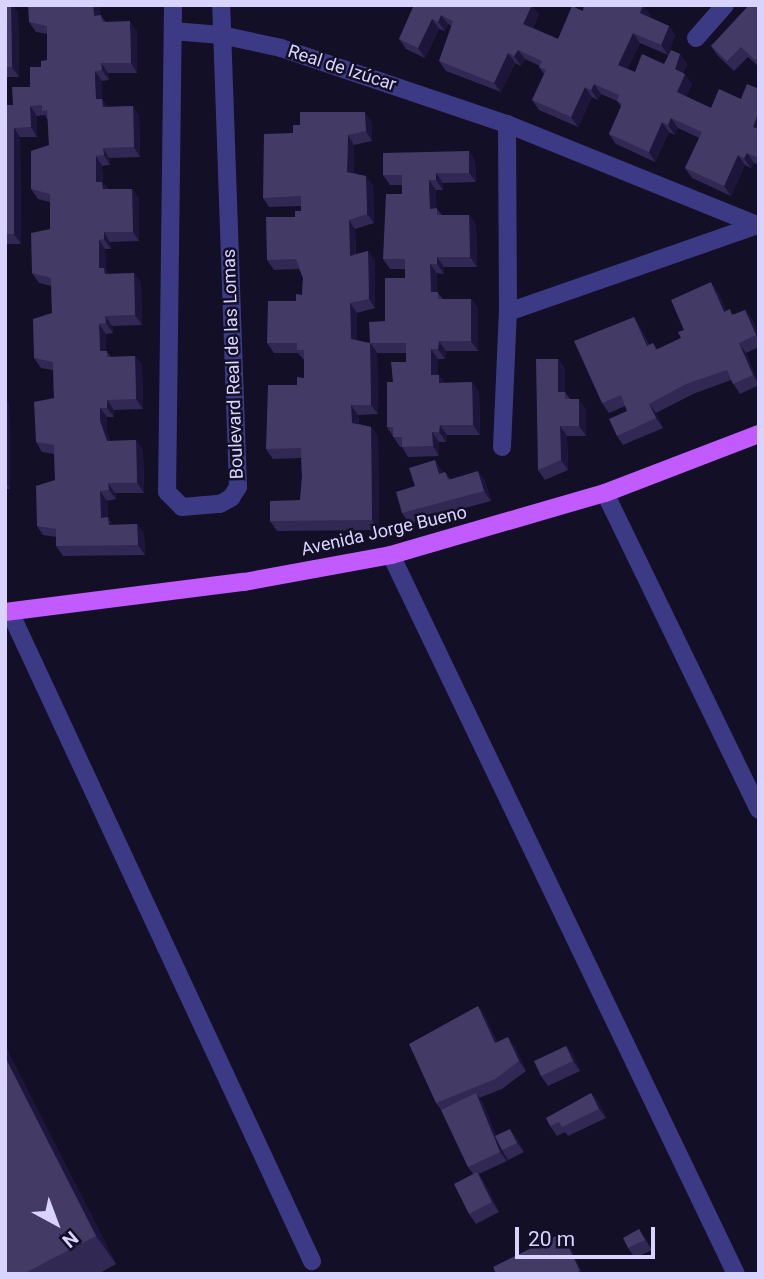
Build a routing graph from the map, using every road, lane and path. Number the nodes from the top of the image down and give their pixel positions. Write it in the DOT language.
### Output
graph roads {
  1 [pos="173,5"];
  2 [pos="221,5"];
  3 [pos="725,5"];
  4 [pos="173,31"];
  5 [pos="221,35"];
  6 [pos="696,38"];
  7 [pos="506,124"];
  8 [pos="758,225"];
  9 [pos="508,312"];
  10 [pos="759,434"];
  11 [pos="502,447"];
  12 [pos="606,493"];
  13 [pos="391,555"];
  14 [pos="8,612"];
  15 [pos="759,810"];
  16 [pos="312,1261"];
  17 [pos="736,1274"];
  1 -- 4 [label="street, Boulevard Real de las Lomas"];
  2 -- 5 [label="street, Boulevard Real de las Lomas"];
  3 -- 6 [label="street"];
  4 -- 5 [label="street, Real de Izúcar"];
  4 -- 5 [label="street, Boulevard Real de las Lomas"];
  5 -- 7 [label="street, Real de Izúcar"];
  7 -- 8 [label="street, Real de Izúcar"];
  7 -- 9 [label="street"];
  8 -- 9 [label="street, Real de Izúcar"];
  9 -- 11 [label="street"];
  10 -- 12 [label="main road, Avenida Jorge Bueno"];
  12 -- 13 [label="main road, Avenida Jorge Bueno"];
  12 -- 15 [label="street"];
  13 -- 14 [label="main road, Avenida Jorge Bueno"];
  13 -- 17 [label="street"];
  14 -- 16 [label="street"];
}
